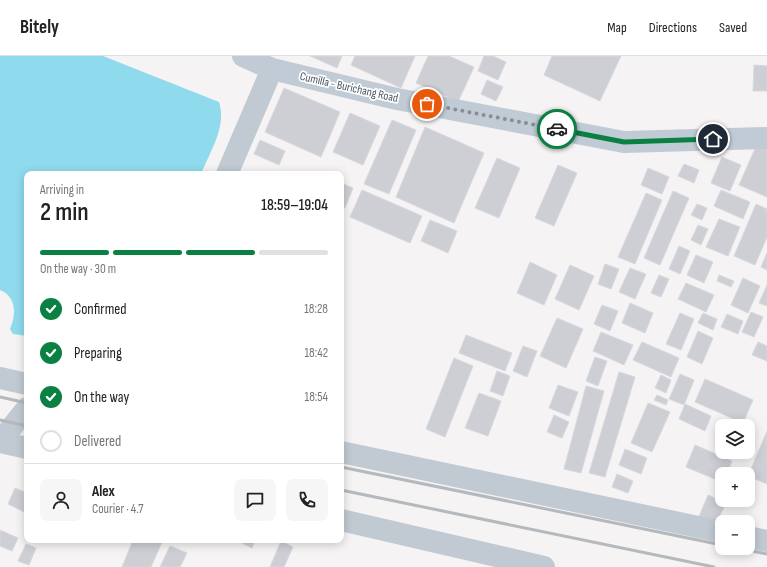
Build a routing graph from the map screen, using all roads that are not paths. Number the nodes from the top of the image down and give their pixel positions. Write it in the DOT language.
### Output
graph roads {
  1 [pos="243,56"];
  2 [pos="272,68"];
  3 [pos="767,138"];
  4 [pos="228,171"];
  5 [pos="0,378"];
  6 [pos="24,383"];
  7 [pos="24,412"];
  8 [pos="0,442"];
  9 [pos="24,447"];
  10 [pos="344,453"];
  11 [pos="344,521"];
  12 [pos="715,531"];
  13 [pos="755,538"];
  14 [pos="767,541"];
  15 [pos="544,567"];
  1 -- 2 [label="main road, Cumilla - Burichang Road"];
  2 -- 3 [label="main road, Cumilla - Burichang Road"];
  2 -- 4 [label="street"];
  5 -- 6 [label="street"];
  7 -- 8 [label="street"];
  8 -- 9 [label="street"];
  10 -- 12 [label="street"];
  11 -- 15 [label="street"];
  13 -- 14 [label="street"];
}
